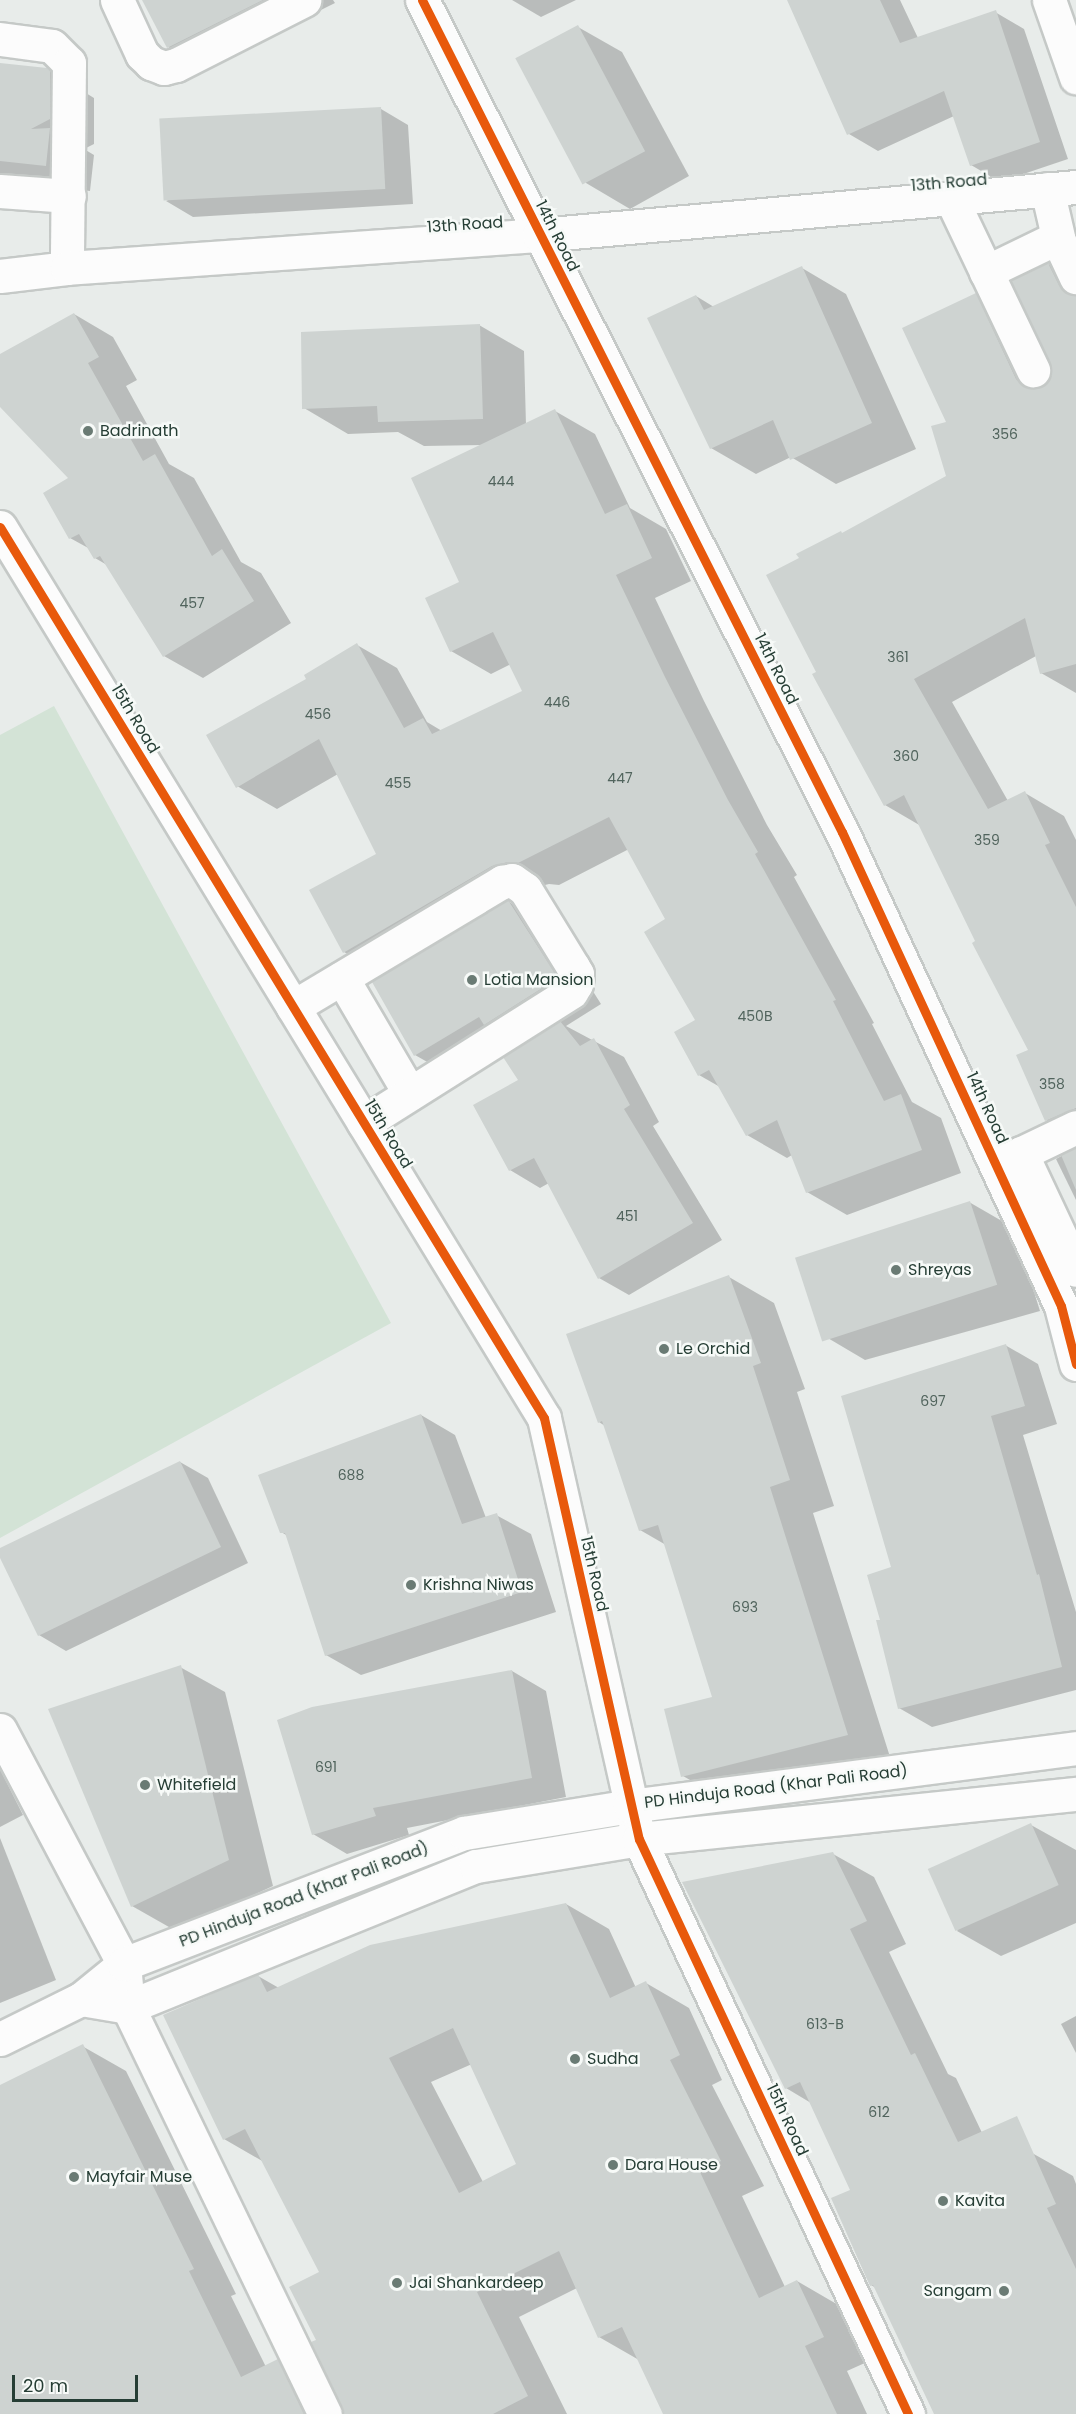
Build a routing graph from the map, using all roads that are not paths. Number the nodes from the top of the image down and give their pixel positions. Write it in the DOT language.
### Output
graph roads {
  1 [pos="117,0"];
  2 [pos="304,0"];
  3 [pos="422,0"];
  4 [pos="1049,0"];
  5 [pos="0,39"];
  6 [pos="1076,77"];
  7 [pos="1061,188"];
  8 [pos="0,191"];
  9 [pos="69,196"];
  10 [pos="951,198"];
  11 [pos="539,235"];
  12 [pos="1050,241"];
  13 [pos="68,268"];
  14 [pos="986,272"];
  15 [pos="0,276"];
  16 [pos="1076,277"];
  17 [pos="1032,370"];
  18 [pos="0,527"];
  19 [pos="342,978"];
  20 [pos="293,1007"];
  21 [pos="410,1094"];
  22 [pos="364,1123"];
  23 [pos="1076,1127"];
  24 [pos="1009,1159"];
  25 [pos="1076,1270"];
  26 [pos="1069,1302"];
  27 [pos="1076,1364"];
  28 [pos="0,1730"];
  29 [pos="1076,1748"];
  30 [pos="1076,1794"];
  31 [pos="630,1806"];
  32 [pos="639,1839"];
  33 [pos="124,1964"];
  34 [pos="81,1999"];
  35 [pos="128,2007"];
  36 [pos="0,2039"];
  37 [pos="325,2414"];
  38 [pos="908,2414"];
  1 -- 2 [label="street"];
  3 -- 11 [label="street, 14th Road"];
  4 -- 6 [label="street"];
  5 -- 9 [label="street"];
  7 -- 10 [label="street, 13th Road"];
  7 -- 16 [label="street"];
  8 -- 9 [label="street"];
  9 -- 13 [label="street"];
  10 -- 11 [label="street, 13th Road"];
  10 -- 14 [label="street"];
  11 -- 13 [label="street, 13th Road"];
  11 -- 24 [label="street, 14th Road"];
  12 -- 14 [label="street"];
  13 -- 15 [label="street, 13th Road"];
  14 -- 17 [label="street"];
  18 -- 20 [label="street, 15th Road"];
  19 -- 20 [label="street"];
  19 -- 21 [label="street"];
  19 -- 21 [label="street"];
  20 -- 22 [label="street, 15th Road"];
  21 -- 22 [label="street"];
  22 -- 31 [label="street, 15th Road"];
  23 -- 24 [label="street"];
  24 -- 25 [label="street"];
  24 -- 26 [label="street, 14th Road"];
  26 -- 27 [label="street, 14th Road"];
  28 -- 33 [label="street"];
  29 -- 31 [label="street, PD Hinduja Road (Khar Pali Road)"];
  30 -- 32 [label="street"];
  31 -- 32 [label="street, 15th Road"];
  31 -- 33 [label="street, PD Hinduja Road (Khar Pali Road)"];
  32 -- 35 [label="street"];
  32 -- 38 [label="street, 15th Road"];
  33 -- 34 [label="street, PD Hinduja Road (Khar Pali Road)"];
  33 -- 35 [label="street"];
  34 -- 35 [label="street"];
  34 -- 36 [label="street, PD Hinduja Road (Khar Pali Road)"];
  35 -- 37 [label="street"];
}
